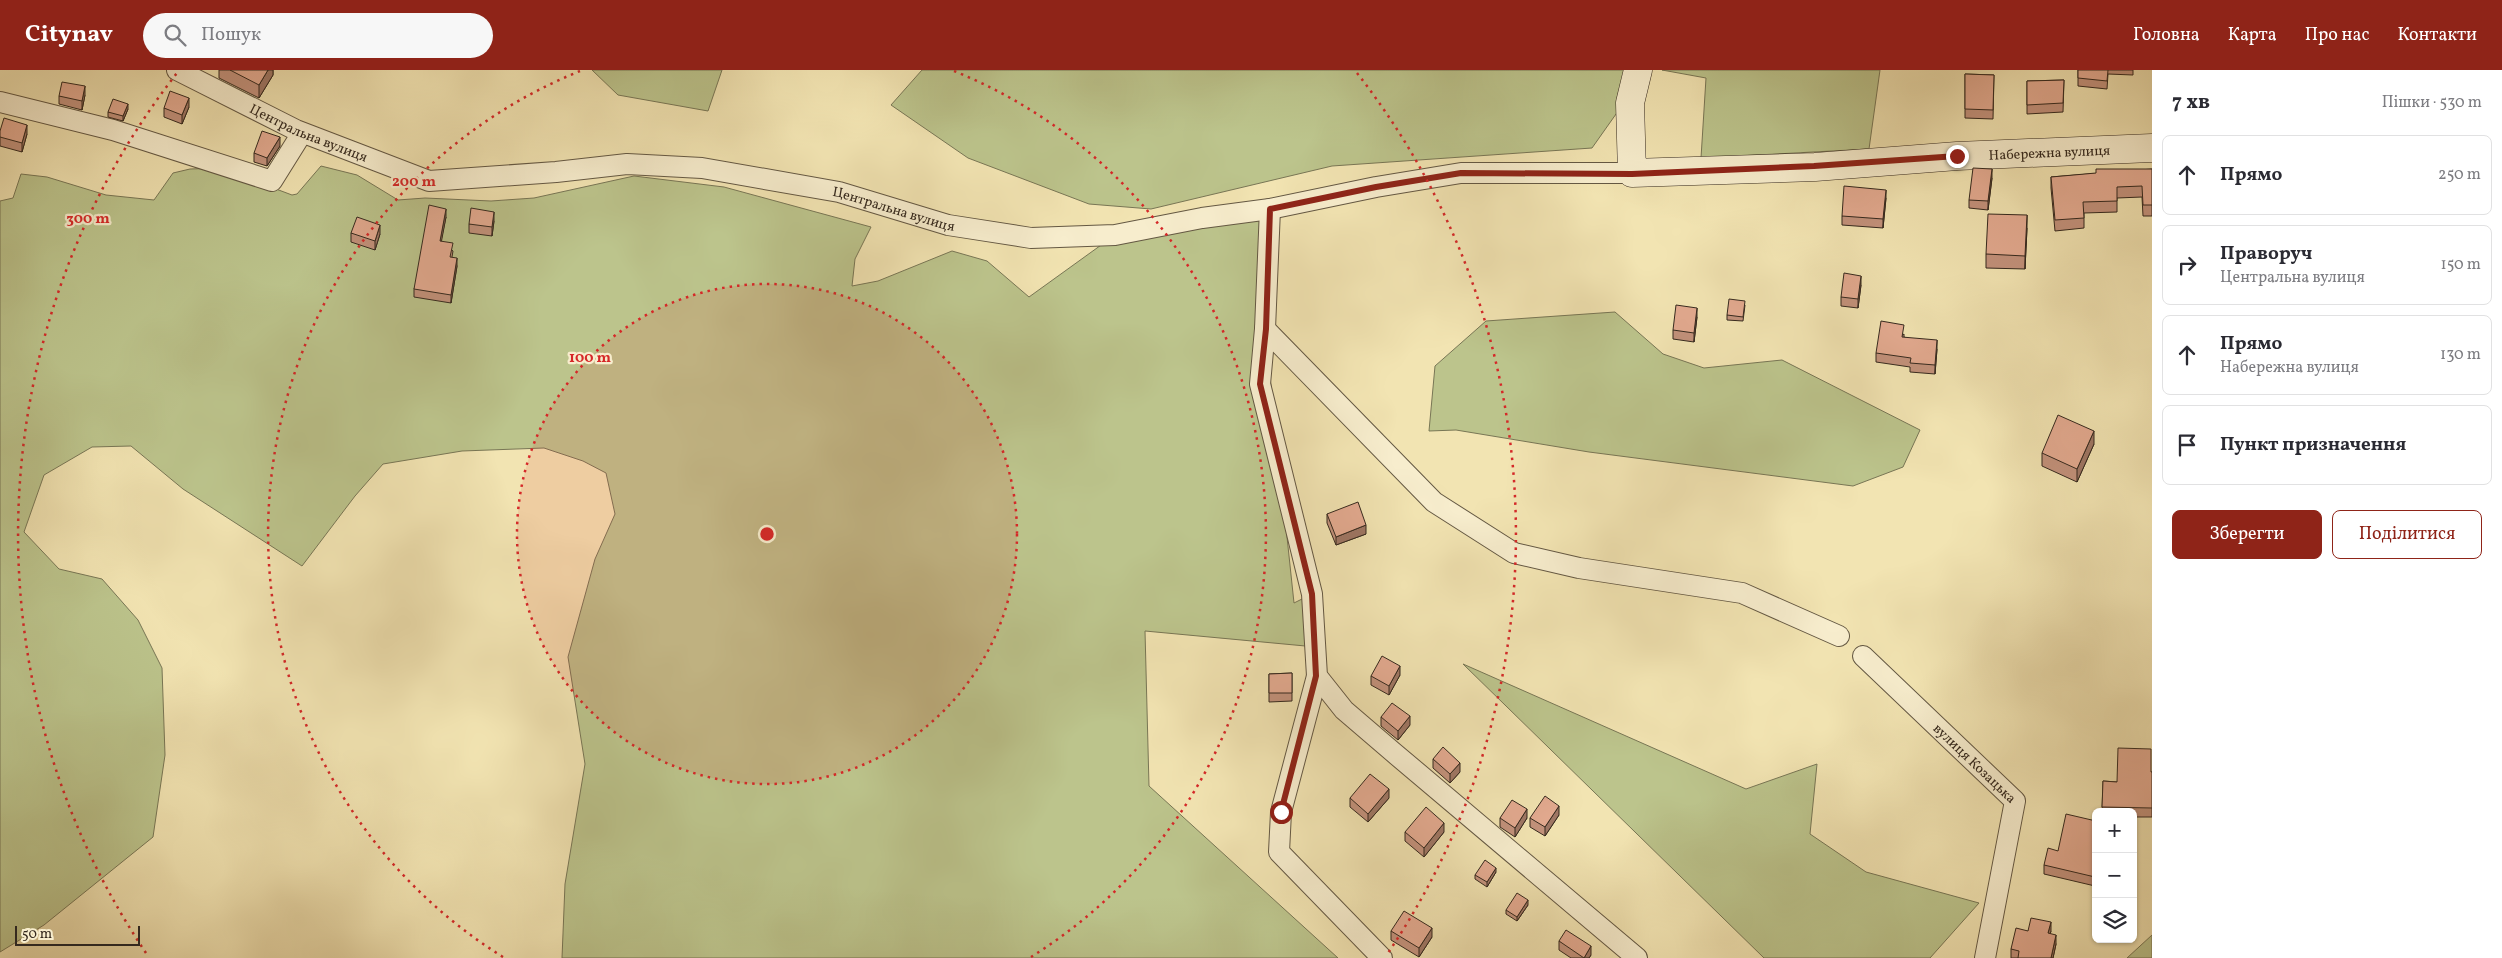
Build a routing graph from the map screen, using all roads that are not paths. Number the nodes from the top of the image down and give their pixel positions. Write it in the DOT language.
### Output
graph roads {
  1 [pos="177,70"];
  2 [pos="1638,70"];
  3 [pos="0,102"];
  4 [pos="302,133"];
  5 [pos="2152,148"];
  6 [pos="1632,174"];
  7 [pos="1270,209"];
  8 [pos="1266,329"];
  9 [pos="1839,636"];
  10 [pos="1863,656"];
  11 [pos="1316,676"];
  12 [pos="1382,958"];
  13 [pos="1637,958"];
  14 [pos="1985,958"];
  1 -- 4 [label="street, Центральна вулиця"];
  2 -- 6 [label="street"];
  3 -- 4 [label="street"];
  4 -- 7 [label="street, Центральна вулиця"];
  5 -- 6 [label="street, Набережна вулиця"];
  6 -- 7 [label="street, Центральна вулиця"];
  7 -- 8 [label="street"];
  8 -- 9 [label="street"];
  8 -- 11 [label="street"];
  10 -- 14 [label="street, вулиця Козацька"];
  11 -- 12 [label="street"];
  11 -- 13 [label="street"];
}
